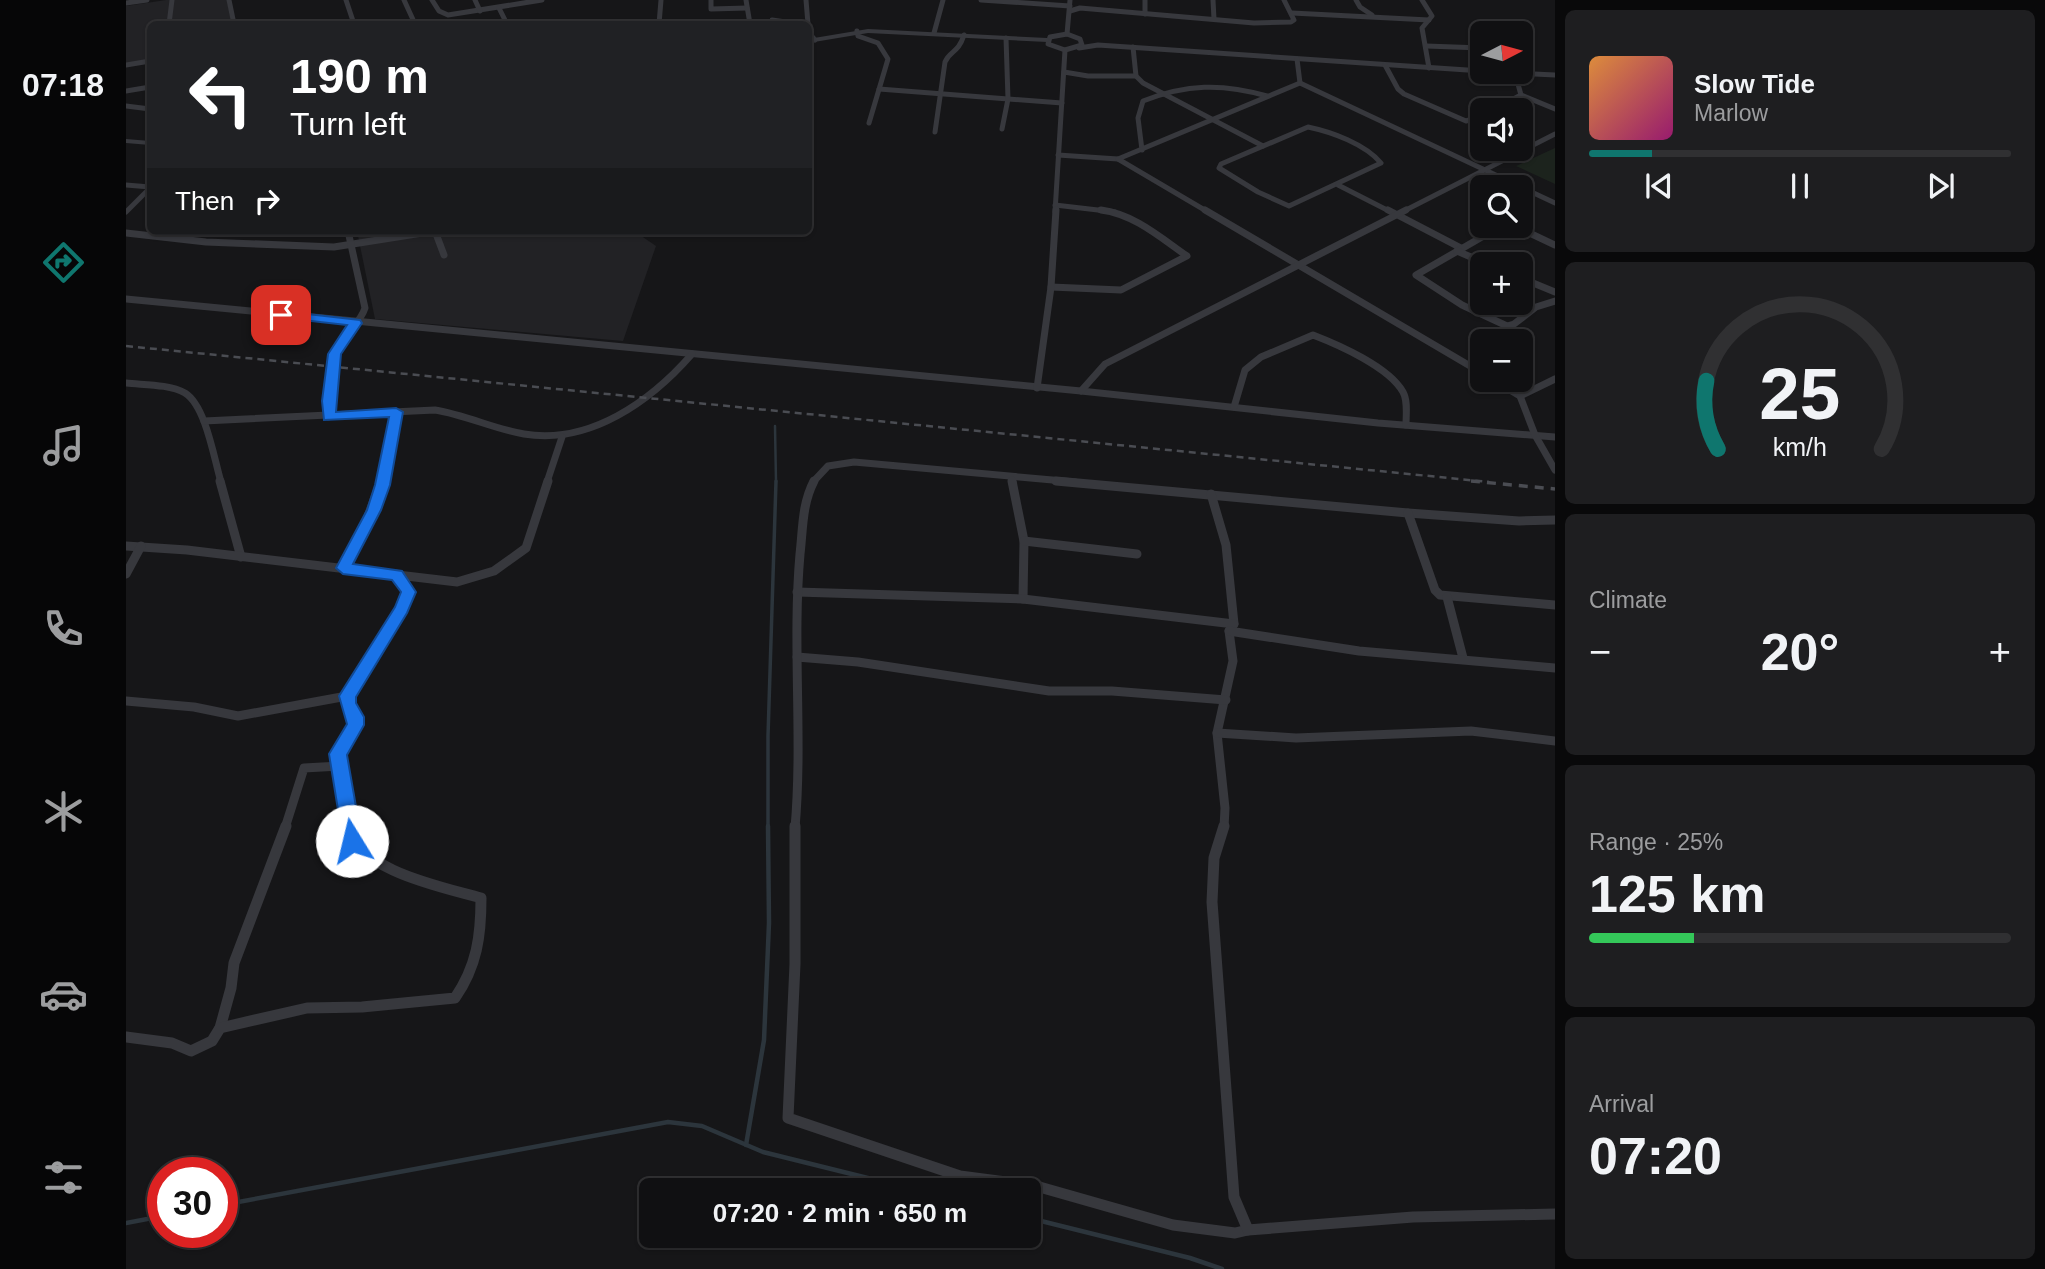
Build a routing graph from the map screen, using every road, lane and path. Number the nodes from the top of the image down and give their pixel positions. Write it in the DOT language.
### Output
graph roads {
  1 [pos="147,0"];
  2 [pos="173,0"];
  3 [pos="229,0"];
  4 [pos="346,0"];
  5 [pos="404,0"];
  6 [pos="432,0"];
  7 [pos="475,0"];
  8 [pos="542,0"];
  9 [pos="661,0"];
  10 [pos="711,0"];
  11 [pos="746,0"];
  12 [pos="806,0"];
  13 [pos="943,0"];
  14 [pos="981,0"];
  15 [pos="1145,0"];
  16 [pos="1213,0"];
  17 [pos="1284,0"];
  18 [pos="1356,0"];
  19 [pos="1422,0"];
  20 [pos="521,2"];
  21 [pos="126,3"];
  22 [pos="1070,6"];
  23 [pos="1360,7"];
  24 [pos="499,8"];
  25 [pos="747,8"];
  26 [pos="480,11"];
  27 [pos="1292,13"];
  28 [pos="1145,14"];
  29 [pos="1347,15"];
  30 [pos="1374,16"];
  31 [pos="1214,19"];
  32 [pos="1429,19"];
  33 [pos="772,20"];
  34 [pos="170,21"];
  35 [pos="233,21"];
  36 [pos="353,21"];
  37 [pos="414,21"];
  38 [pos="506,21"];
  39 [pos="659,21"];
  40 [pos="749,21"];
  41 [pos="779,21"];
  42 [pos="808,21"];
  43 [pos="857,31"];
  44 [pos="934,33"];
  45 [pos="1067,34"];
  46 [pos="964,35"];
  47 [pos="1006,38"];
  48 [pos="1080,38"];
  49 [pos="812,40"];
  50 [pos="1047,40"];
  51 [pos="1098,45"];
  52 [pos="1426,46"];
  53 [pos="1133,47"];
  54 [pos="1079,48"];
  55 [pos="1470,48"];
  56 [pos="1065,50"];
  57 [pos="1297,59"];
  58 [pos="147,62"];
  59 [pos="126,65"];
  60 [pos="1385,65"];
  61 [pos="1429,68"];
  62 [pos="1470,70"];
  63 [pos="1064,72"];
  64 [pos="1533,74"];
  65 [pos="1555,75"];
  66 [pos="1136,76"];
  67 [pos="1300,83"];
  68 [pos="1518,84"];
  69 [pos="147,88"];
  70 [pos="879,89"];
  71 [pos="126,91"];
  72 [pos="1162,93"];
  73 [pos="942,94"];
  74 [pos="1521,95"];
  75 [pos="1267,96"];
  76 [pos="1515,98"];
  77 [pos="1008,99"];
  78 [pos="1062,103"];
  79 [pos="126,106"];
  80 [pos="147,109"];
  81 [pos="1555,109"];
  82 [pos="1214,119"];
  83 [pos="1470,120"];
  84 [pos="869,123"];
  85 [pos="1002,129"];
  86 [pos="935,132"];
  87 [pos="1555,134"];
  88 [pos="126,141"];
  89 [pos="147,143"];
  90 [pos="1263,146"];
  91 [pos="1142,150"];
  92 [pos="1058,155"];
  93 [pos="1118,159"];
  94 [pos="1485,169"];
  95 [pos="126,185"];
  96 [pos="1338,185"];
  97 [pos="147,188"];
  98 [pos="147,191"];
  99 [pos="1555,203"];
  100 [pos="1055,205"];
  101 [pos="126,212"];
  102 [pos="1395,214"];
  103 [pos="126,233"];
  104 [pos="349,235"];
  105 [pos="413,235"];
  106 [pos="436,235"];
  107 [pos="1533,235"];
  108 [pos="1480,238"];
  109 [pos="1555,245"];
  110 [pos="353,246"];
  111 [pos="1459,250"];
  112 [pos="444,255"];
  113 [pos="1470,256"];
  114 [pos="1302,266"];
  115 [pos="1533,283"];
  116 [pos="1051,287"];
  117 [pos="1555,292"];
  118 [pos="127,301"];
  119 [pos="1555,301"];
  120 [pos="356,323"];
  121 [pos="692,354"];
  122 [pos="1470,366"];
  123 [pos="1555,379"];
  124 [pos="126,383"];
  125 [pos="1037,388"];
  126 [pos="1081,391"];
  127 [pos="1513,392"];
  128 [pos="1520,396"];
  129 [pos="1234,407"];
  130 [pos="396,412"];
  131 [pos="329,417"];
  132 [pos="204,421"];
  133 [pos="1406,425"];
  134 [pos="1535,435"];
  135 [pos="562,437"];
  136 [pos="1555,437"];
  137 [pos="1555,470"];
  138 [pos="1012,478"];
  139 [pos="1211,494"];
  140 [pos="1408,513"];
  141 [pos="1555,520"];
  142 [pos="1024,541"];
  143 [pos="126,546"];
  144 [pos="141,546"];
  145 [pos="1137,554"];
  146 [pos="241,557"];
  147 [pos="343,568"];
  148 [pos="126,574"];
  149 [pos="396,575"];
  150 [pos="797,592"];
  151 [pos="1447,597"];
  152 [pos="1023,599"];
  153 [pos="1555,605"];
  154 [pos="1231,627"];
  155 [pos="797,657"];
  156 [pos="1463,658"];
  157 [pos="1555,668"];
  158 [pos="347,696"];
  159 [pos="1226,700"];
  160 [pos="126,702"];
  161 [pos="1217,733"];
  162 [pos="1555,741"];
  163 [pos="340,765"];
  164 [pos="219,1028"];
  165 [pos="126,1037"];
  166 [pos="1555,1214"];
  167 [pos="1248,1230"];
  1 -- 21 [label="street"];
  2 -- 34 [label="street"];
  3 -- 35 [label="street"];
  4 -- 36 [label="street"];
  5 -- 37 [label="street"];
  6 -- 26 [label="street"];
  7 -- 26 [label="street"];
  8 -- 20 [label="street"];
  9 -- 39 [label="street"];
  10 -- 25 [label="street"];
  11 -- 25 [label="street"];
  12 -- 42 [label="street"];
  13 -- 44 [label="street"];
  14 -- 22 [label="street"];
  15 -- 28 [label="street"];
  16 -- 31 [label="street"];
  17 -- 27 [label="street"];
  18 -- 23 [label="street"];
  19 -- 32 [label="street"];
  20 -- 24 [label="street"];
  22 -- 28 [label="street"];
  22 -- 45 [label="street"];
  23 -- 29 [label="street"];
  23 -- 30 [label="street"];
  24 -- 26 [label="street"];
  24 -- 38 [label="street"];
  25 -- 40 [label="street"];
  27 -- 29 [label="street"];
  27 -- 31 [label="street"];
  28 -- 31 [label="street"];
  29 -- 30 [label="street"];
  30 -- 32 [label="street"];
  32 -- 52 [label="street"];
  33 -- 41 [label="street"];
  43 -- 44 [label="street"];
  43 -- 49 [label="street"];
  43 -- 70 [label="street"];
  44 -- 46 [label="street"];
  45 -- 48 [label="street"];
  45 -- 50 [label="street"];
  46 -- 47 [label="street"];
  46 -- 73 [label="street"];
  47 -- 50 [label="street"];
  47 -- 77 [label="street"];
  48 -- 51 [label="street"];
  48 -- 54 [label="street"];
  50 -- 56 [label="street"];
  51 -- 53 [label="street"];
  51 -- 54 [label="street"];
  52 -- 55 [label="street"];
  52 -- 61 [label="street"];
  53 -- 57 [label="street"];
  53 -- 66 [label="street"];
  54 -- 56 [label="street"];
  56 -- 63 [label="street"];
  57 -- 60 [label="street"];
  57 -- 67 [label="street"];
  58 -- 59 [label="street"];
  60 -- 61 [label="street"];
  60 -- 83 [label="street"];
  61 -- 62 [label="street"];
  63 -- 66 [label="street"];
  63 -- 78 [label="street"];
  64 -- 65 [label="street"];
  66 -- 72 [label="street"];
  67 -- 75 [label="street"];
  67 -- 94 [label="street"];
  68 -- 74 [label="street"];
  69 -- 71 [label="street"];
  70 -- 73 [label="street"];
  70 -- 84 [label="street"];
  72 -- 75 [label="street"];
  72 -- 82 [label="street"];
  72 -- 91 [label="street"];
  73 -- 77 [label="street"];
  73 -- 86 [label="street"];
  74 -- 76 [label="street"];
  74 -- 81 [label="street"];
  75 -- 82 [label="street"];
  77 -- 78 [label="street"];
  77 -- 85 [label="street"];
  78 -- 92 [label="street"];
  79 -- 80 [label="street"];
  82 -- 90 [label="street"];
  82 -- 91 [label="street"];
  87 -- 94 [label="street"];
  88 -- 89 [label="street"];
  90 -- 96 [label="street"];
  90 -- 96 [label="street"];
  91 -- 93 [label="street"];
  92 -- 93 [label="street"];
  92 -- 100 [label="street"];
  93 -- 114 [label="street"];
  94 -- 99 [label="street"];
  94 -- 102 [label="street"];
  95 -- 97 [label="street"];
  96 -- 102 [label="street"];
  98 -- 101 [label="street"];
  100 -- 116 [label="street"];
  100 -- 116 [label="street"];
  102 -- 111 [label="street"];
  102 -- 114 [label="street"];
  103 -- 110 [label="street"];
  104 -- 110 [label="street"];
  105 -- 110 [label="street"];
  106 -- 112 [label="street"];
  107 -- 109 [label="street"];
  108 -- 111 [label="street"];
  110 -- 120 [label="street"];
  111 -- 113 [label="street"];
  111 -- 119 [label="street"];
  114 -- 122 [label="street"];
  114 -- 126 [label="street"];
  115 -- 117 [label="street"];
  116 -- 125 [label="street"];
  118 -- 120 [label="street"];
  120 -- 121 [label="street"];
  120 -- 131 [label="street"];
  121 -- 125 [label="street"];
  121 -- 135 [label="street"];
  123 -- 128 [label="street"];
  124 -- 132 [label="street"];
  125 -- 126 [label="street"];
  126 -- 129 [label="street"];
  127 -- 128 [label="street"];
  128 -- 134 [label="street"];
  129 -- 133 [label="street"];
  129 -- 133 [label="street"];
  130 -- 131 [label="street"];
  130 -- 135 [label="street"];
  130 -- 147 [label="street"];
  131 -- 132 [label="street"];
  132 -- 146 [label="street"];
  133 -- 134 [label="street"];
  134 -- 136 [label="street"];
  134 -- 137 [label="street"];
  135 -- 149 [label="street"];
  138 -- 139 [label="street"];
  138 -- 142 [label="street"];
  138 -- 150 [label="street"];
  139 -- 140 [label="street"];
  139 -- 154 [label="street"];
  140 -- 141 [label="street"];
  140 -- 151 [label="street"];
  142 -- 145 [label="street"];
  142 -- 152 [label="street"];
  143 -- 144 [label="street"];
  144 -- 146 [label="street"];
  144 -- 148 [label="street"];
  146 -- 147 [label="street"];
  147 -- 149 [label="street"];
  149 -- 158 [label="street"];
  150 -- 152 [label="street"];
  150 -- 155 [label="street"];
  151 -- 153 [label="street"];
  151 -- 156 [label="street"];
  152 -- 154 [label="street"];
  154 -- 156 [label="street"];
  154 -- 159 [label="street"];
  155 -- 159 [label="street"];
  155 -- 167 [label="street"];
  156 -- 157 [label="street"];
  158 -- 160 [label="street"];
  158 -- 163 [label="street"];
  159 -- 161 [label="street"];
  161 -- 162 [label="street"];
  161 -- 167 [label="street"];
  163 -- 164 [label="street"];
  163 -- 164 [label="street"];
  164 -- 165 [label="street"];
  166 -- 167 [label="street"];
}
